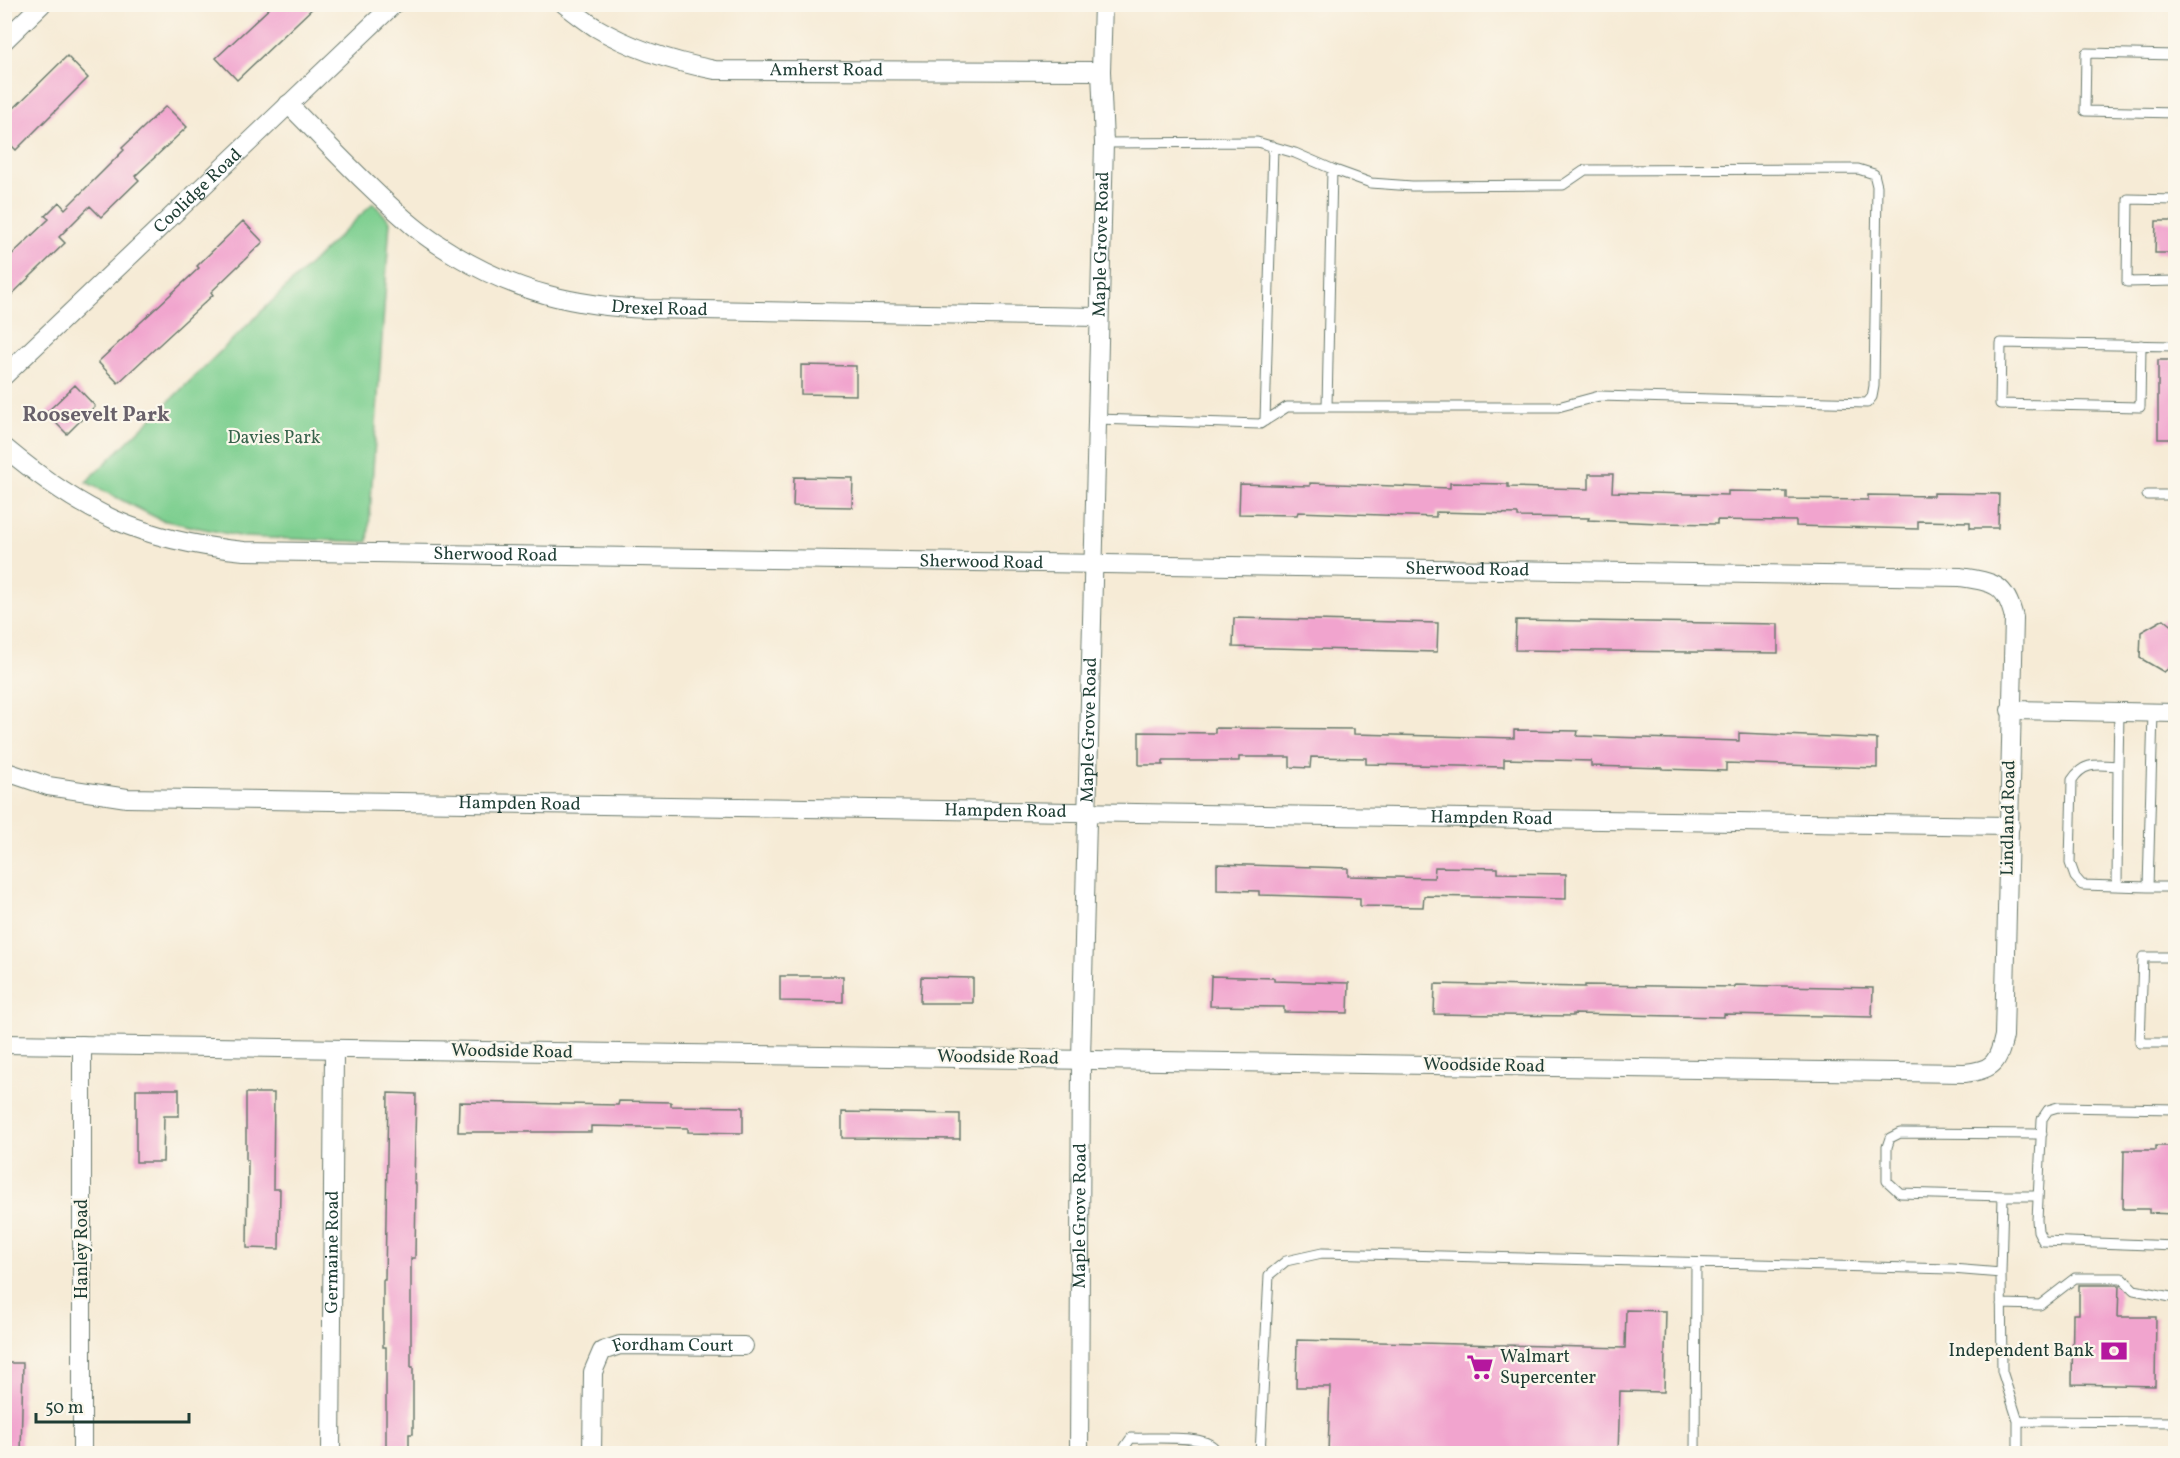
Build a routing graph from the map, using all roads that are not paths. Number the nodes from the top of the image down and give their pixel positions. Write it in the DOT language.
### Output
graph roads {
  1 [pos="42,4"];
  2 [pos="394,4"];
  3 [pos="564,4"];
  4 [pos="1103,4"];
  5 [pos="4,41"];
  6 [pos="2175,55"];
  7 [pos="1101,71"];
  8 [pos="288,104"];
  9 [pos="2175,113"];
  10 [pos="1104,143"];
  11 [pos="1273,146"];
  12 [pos="1332,169"];
  13 [pos="2175,200"];
  14 [pos="2175,281"];
  15 [pos="1098,317"];
  16 [pos="2141,345"];
  17 [pos="2175,345"];
  18 [pos="4,376"];
  19 [pos="1327,407"];
  20 [pos="1096,418"];
  21 [pos="1265,421"];
  22 [pos="4,447"];
  23 [pos="2147,495"];
  24 [pos="2175,495"];
  25 [pos="1094,564"];
  26 [pos="1984,580"];
  27 [pos="2010,710"];
  28 [pos="2119,712"];
  29 [pos="2153,713"];
  30 [pos="2175,713"];
  31 [pos="2118,766"];
  32 [pos="4,771"];
  33 [pos="1087,812"];
  34 [pos="2010,826"];
  35 [pos="2117,886"];
  36 [pos="2148,887"];
  37 [pos="2175,887"];
  38 [pos="2175,957"];
  39 [pos="2175,1042"];
  40 [pos="4,1044"];
  41 [pos="82,1045"];
  42 [pos="334,1050"];
  43 [pos="1080,1059"];
  44 [pos="1991,1067"];
  45 [pos="2175,1108"];
  46 [pos="2042,1134"];
  47 [pos="2003,1196"];
  48 [pos="2038,1196"];
  49 [pos="2175,1246"];
  50 [pos="1696,1264"];
  51 [pos="2001,1273"];
  52 [pos="2175,1298"];
  53 [pos="2001,1304"];
  54 [pos="744,1346"];
  55 [pos="2018,1421"];
  56 [pos="2175,1422"];
  57 [pos="82,1454"];
  58 [pos="331,1454"];
  59 [pos="592,1454"];
  60 [pos="1079,1454"];
  61 [pos="1120,1454"];
  62 [pos="1214,1454"];
  63 [pos="1260,1454"];
  64 [pos="1695,1454"];
  65 [pos="2018,1454"];
  1 -- 5 [label="street"];
  2 -- 8 [label="street, Coolidge Road"];
  3 -- 7 [label="street, Amherst Road"];
  4 -- 7 [label="street, Maple Grove Road"];
  6 -- 9 [label="lane"];
  7 -- 10 [label="street, Maple Grove Road"];
  8 -- 15 [label="street, Drexel Road"];
  8 -- 18 [label="street, Coolidge Road"];
  10 -- 11 [label="lane"];
  10 -- 15 [label="street, Maple Grove Road"];
  11 -- 12 [label="lane"];
  11 -- 21 [label="lane"];
  12 -- 19 [label="lane"];
  12 -- 19 [label="lane"];
  13 -- 14 [label="lane"];
  15 -- 20 [label="street, Maple Grove Road"];
  16 -- 16 [label="lane"];
  16 -- 17 [label="lane"];
  19 -- 21 [label="lane"];
  20 -- 21 [label="lane"];
  20 -- 25 [label="street, Maple Grove Road"];
  22 -- 25 [label="street, Sherwood Road"];
  23 -- 24 [label="lane"];
  25 -- 26 [label="street, Sherwood Road"];
  25 -- 33 [label="street, Maple Grove Road"];
  26 -- 27 [label="street, Lindland Road"];
  27 -- 28 [label="street"];
  27 -- 34 [label="street, Lindland Road"];
  28 -- 29 [label="street"];
  28 -- 31 [label="lane"];
  29 -- 30 [label="street"];
  29 -- 36 [label="lane"];
  31 -- 35 [label="lane"];
  31 -- 35 [label="lane"];
  32 -- 33 [label="street, Hampden Road"];
  33 -- 34 [label="street, Hampden Road"];
  33 -- 43 [label="street, Maple Grove Road"];
  34 -- 44 [label="street, Lindland Road"];
  35 -- 36 [label="lane"];
  36 -- 37 [label="lane"];
  38 -- 39 [label="lane"];
  40 -- 41 [label="street, Woodside Road"];
  41 -- 42 [label="street, Woodside Road"];
  41 -- 57 [label="street, Hanley Road"];
  42 -- 43 [label="street, Woodside Road"];
  42 -- 58 [label="street, Germaine Road"];
  43 -- 44 [label="street, Woodside Road"];
  43 -- 60 [label="street, Maple Grove Road"];
  45 -- 46 [label="lane"];
  46 -- 47 [label="lane"];
  46 -- 48 [label="lane"];
  47 -- 48 [label="lane"];
  47 -- 51 [label="lane"];
  48 -- 49 [label="lane"];
  50 -- 51 [label="lane"];
  50 -- 63 [label="lane"];
  50 -- 64 [label="lane"];
  51 -- 53 [label="lane"];
  52 -- 53 [label="lane"];
  53 -- 55 [label="lane"];
  54 -- 59 [label="street, Fordham Court"];
  55 -- 56 [label="lane"];
  55 -- 65 [label="lane"];
  61 -- 62 [label="lane"];
}
